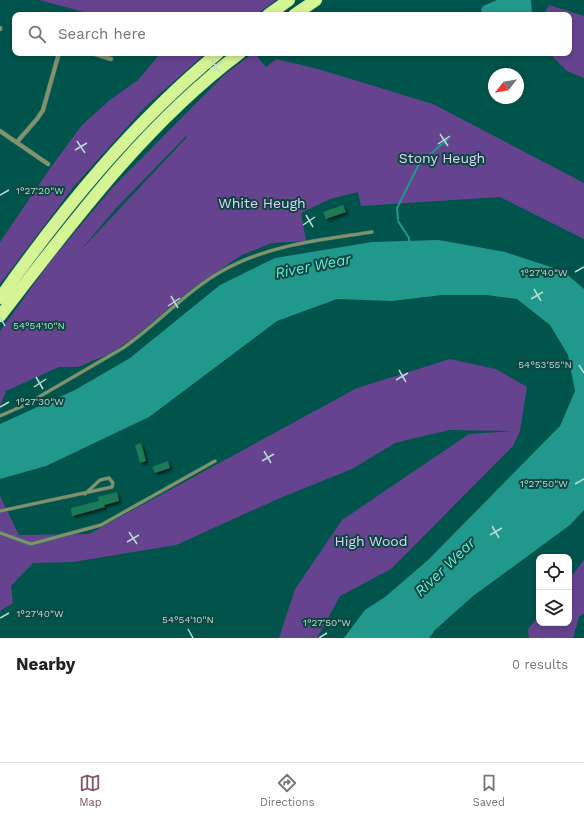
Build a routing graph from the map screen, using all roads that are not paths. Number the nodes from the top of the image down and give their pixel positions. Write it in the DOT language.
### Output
graph roads {
  1 [pos="289,0"];
  2 [pos="316,0"];
  3 [pos="272,12"];
  4 [pos="298,12"];
  5 [pos="58,56"];
  6 [pos="100,56"];
  7 [pos="215,56"];
  8 [pos="237,56"];
  9 [pos="111,60"];
  10 [pos="0,131"];
  11 [pos="16,142"];
  12 [pos="48,164"];
  13 [pos="372,232"];
  14 [pos="0,298"];
  15 [pos="0,316"];
  16 [pos="0,416"];
  17 [pos="215,461"];
  18 [pos="85,494"];
  19 [pos="0,511"];
  20 [pos="0,533"];
  1 -- 3 [label="highway"];
  2 -- 4 [label="highway"];
  5 -- 11 [label="street"];
  6 -- 9 [label="street"];
  7 -- 14 [label="highway"];
  8 -- 15 [label="highway"];
  10 -- 11 [label="street"];
  11 -- 12 [label="street"];
  13 -- 16 [label="lane"];
  17 -- 20 [label="lane"];
  18 -- 18 [label="lane"];
  18 -- 19 [label="lane"];
}
